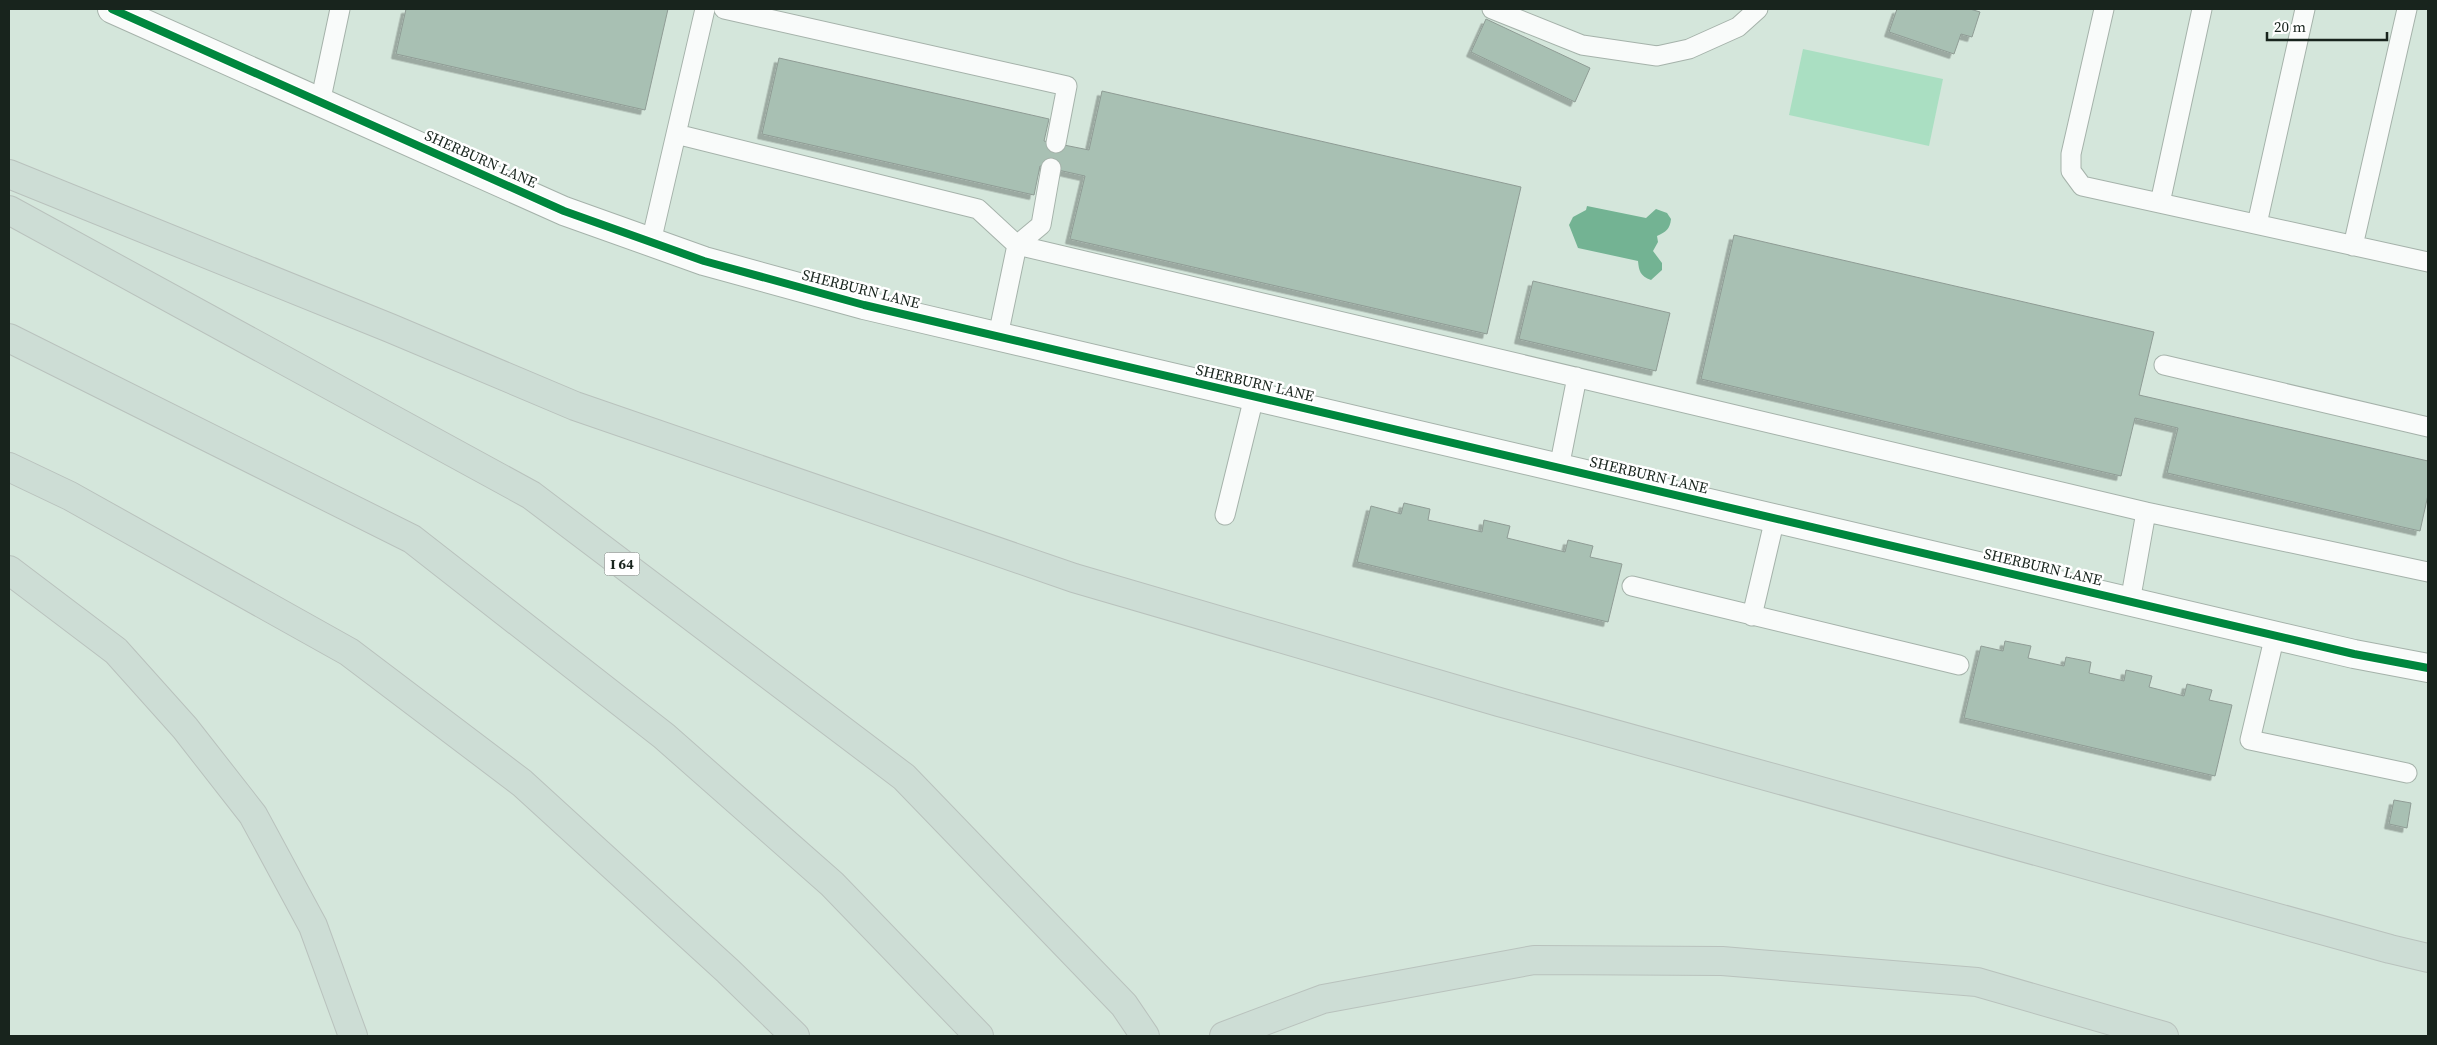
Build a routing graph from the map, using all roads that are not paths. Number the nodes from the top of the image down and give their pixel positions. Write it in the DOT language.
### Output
graph roads {
  1 [pos="112,9"];
  2 [pos="340,9"];
  3 [pos="706,9"];
  4 [pos="724,9"];
  5 [pos="1492,9"];
  6 [pos="1758,9"];
  7 [pos="2104,9"];
  8 [pos="2202,9"];
  9 [pos="2305,9"];
  10 [pos="2406,9"];
  11 [pos="320,103"];
  12 [pos="676,134"];
  13 [pos="1056,143"];
  14 [pos="1051,168"];
  15 [pos="9,174"];
  16 [pos="2160,203"];
  17 [pos="9,210"];
  18 [pos="2257,224"];
  19 [pos="651,242"];
  20 [pos="1017,245"];
  21 [pos="2353,246"];
  22 [pos="2428,262"];
  23 [pos="998,336"];
  24 [pos="9,338"];
  25 [pos="2164,365"];
  26 [pos="1577,377"];
  27 [pos="1254,397"];
  28 [pos="2428,427"];
  29 [pos="9,467"];
  30 [pos="1559,468"];
  31 [pos="2146,512"];
  32 [pos="1225,515"];
  33 [pos="1775,518"];
  34 [pos="9,570"];
  35 [pos="2428,572"];
  36 [pos="1632,586"];
  37 [pos="2130,602"];
  38 [pos="1752,616"];
  39 [pos="2275,635"];
  40 [pos="1959,665"];
  41 [pos="2428,668"];
  42 [pos="2407,773"];
  43 [pos="2428,958"];
  44 [pos="353,1036"];
  45 [pos="795,1036"];
  46 [pos="979,1036"];
  47 [pos="1145,1036"];
  48 [pos="1224,1036"];
  49 [pos="2164,1036"];
  1 -- 11 [label="street, SHERBURN LANE"];
  2 -- 11 [label="lane"];
  3 -- 12 [label="lane"];
  4 -- 13 [label="lane"];
  5 -- 6 [label="lane"];
  7 -- 16 [label="lane"];
  8 -- 16 [label="lane"];
  9 -- 18 [label="lane"];
  10 -- 21 [label="lane"];
  11 -- 19 [label="street, SHERBURN LANE"];
  12 -- 19 [label="lane"];
  12 -- 20 [label="lane"];
  14 -- 20 [label="lane"];
  15 -- 43 [label="highway"];
  16 -- 18 [label="lane"];
  17 -- 47 [label="highway, I 64"];
  18 -- 21 [label="lane"];
  19 -- 23 [label="street, SHERBURN LANE"];
  20 -- 23 [label="lane"];
  20 -- 26 [label="lane"];
  21 -- 22 [label="lane"];
  23 -- 27 [label="street, SHERBURN LANE"];
  24 -- 46 [label="highway"];
  25 -- 28 [label="lane"];
  26 -- 30 [label="lane"];
  26 -- 31 [label="lane"];
  27 -- 30 [label="street, SHERBURN LANE"];
  27 -- 32 [label="lane"];
  29 -- 45 [label="highway"];
  30 -- 33 [label="street, SHERBURN LANE"];
  31 -- 35 [label="lane"];
  31 -- 37 [label="lane"];
  33 -- 37 [label="street, SHERBURN LANE"];
  33 -- 38 [label="lane"];
  34 -- 44 [label="highway"];
  36 -- 38 [label="lane"];
  37 -- 39 [label="street, SHERBURN LANE"];
  38 -- 40 [label="lane"];
  39 -- 41 [label="street, SHERBURN LANE"];
  39 -- 42 [label="lane"];
  48 -- 49 [label="highway"];
}
